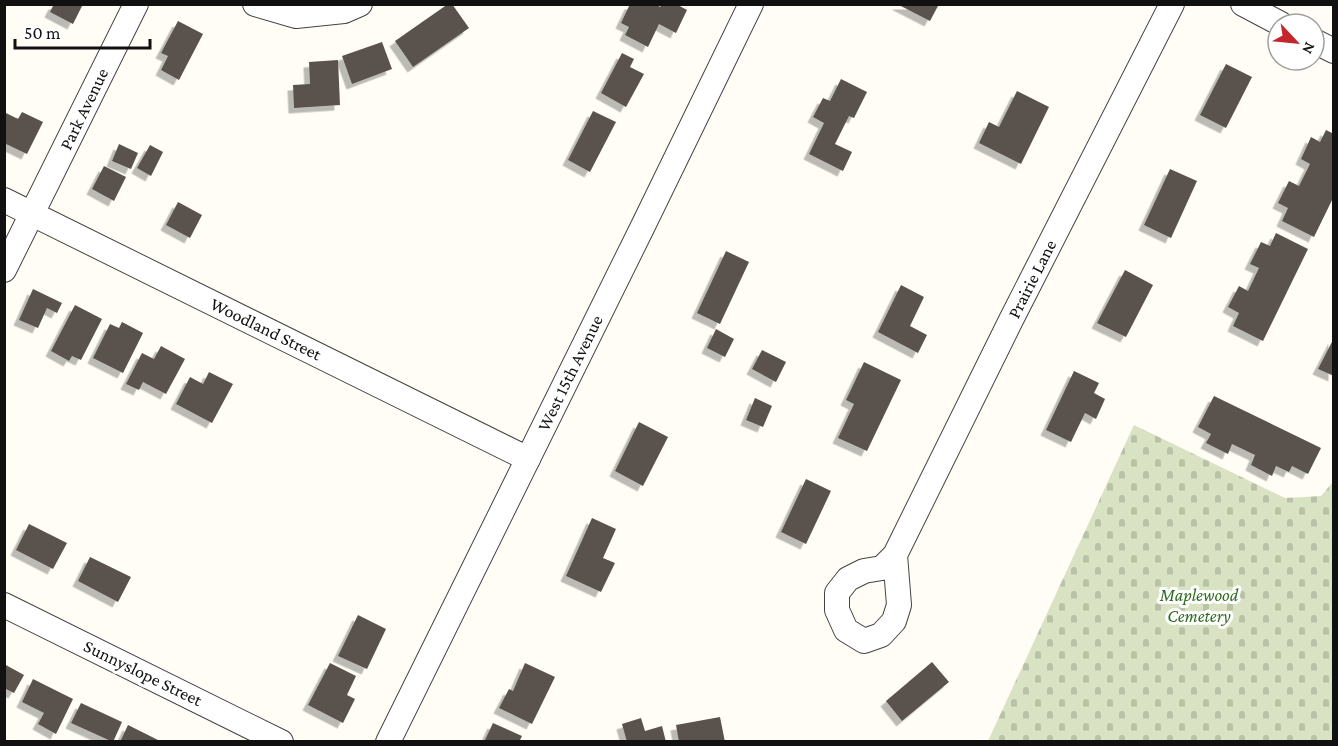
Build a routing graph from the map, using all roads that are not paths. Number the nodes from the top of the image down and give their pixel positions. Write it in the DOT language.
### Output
graph roads {
  1 [pos="136,4"];
  2 [pos="255,4"];
  3 [pos="360,4"];
  4 [pos="751,4"];
  5 [pos="1172,4"];
  6 [pos="1244,4"];
  7 [pos="1266,16"];
  8 [pos="4,200"];
  9 [pos="32,214"];
  10 [pos="4,270"];
  11 [pos="528,459"];
  12 [pos="895,555"];
  13 [pos="4,605"];
  14 [pos="281,741"];
  15 [pos="388,741"];
  1 -- 9 [label="street, Park Avenue"];
  2 -- 3 [label="street"];
  4 -- 11 [label="street, West 15th Avenue"];
  5 -- 12 [label="street, Prairie Lane"];
  6 -- 7 [label="street"];
  8 -- 9 [label="street, Woodland Street"];
  9 -- 10 [label="street, Park Avenue"];
  9 -- 11 [label="street, Woodland Street"];
  11 -- 15 [label="street, West 15th Avenue"];
  13 -- 14 [label="street, Sunnyslope Street"];
}
